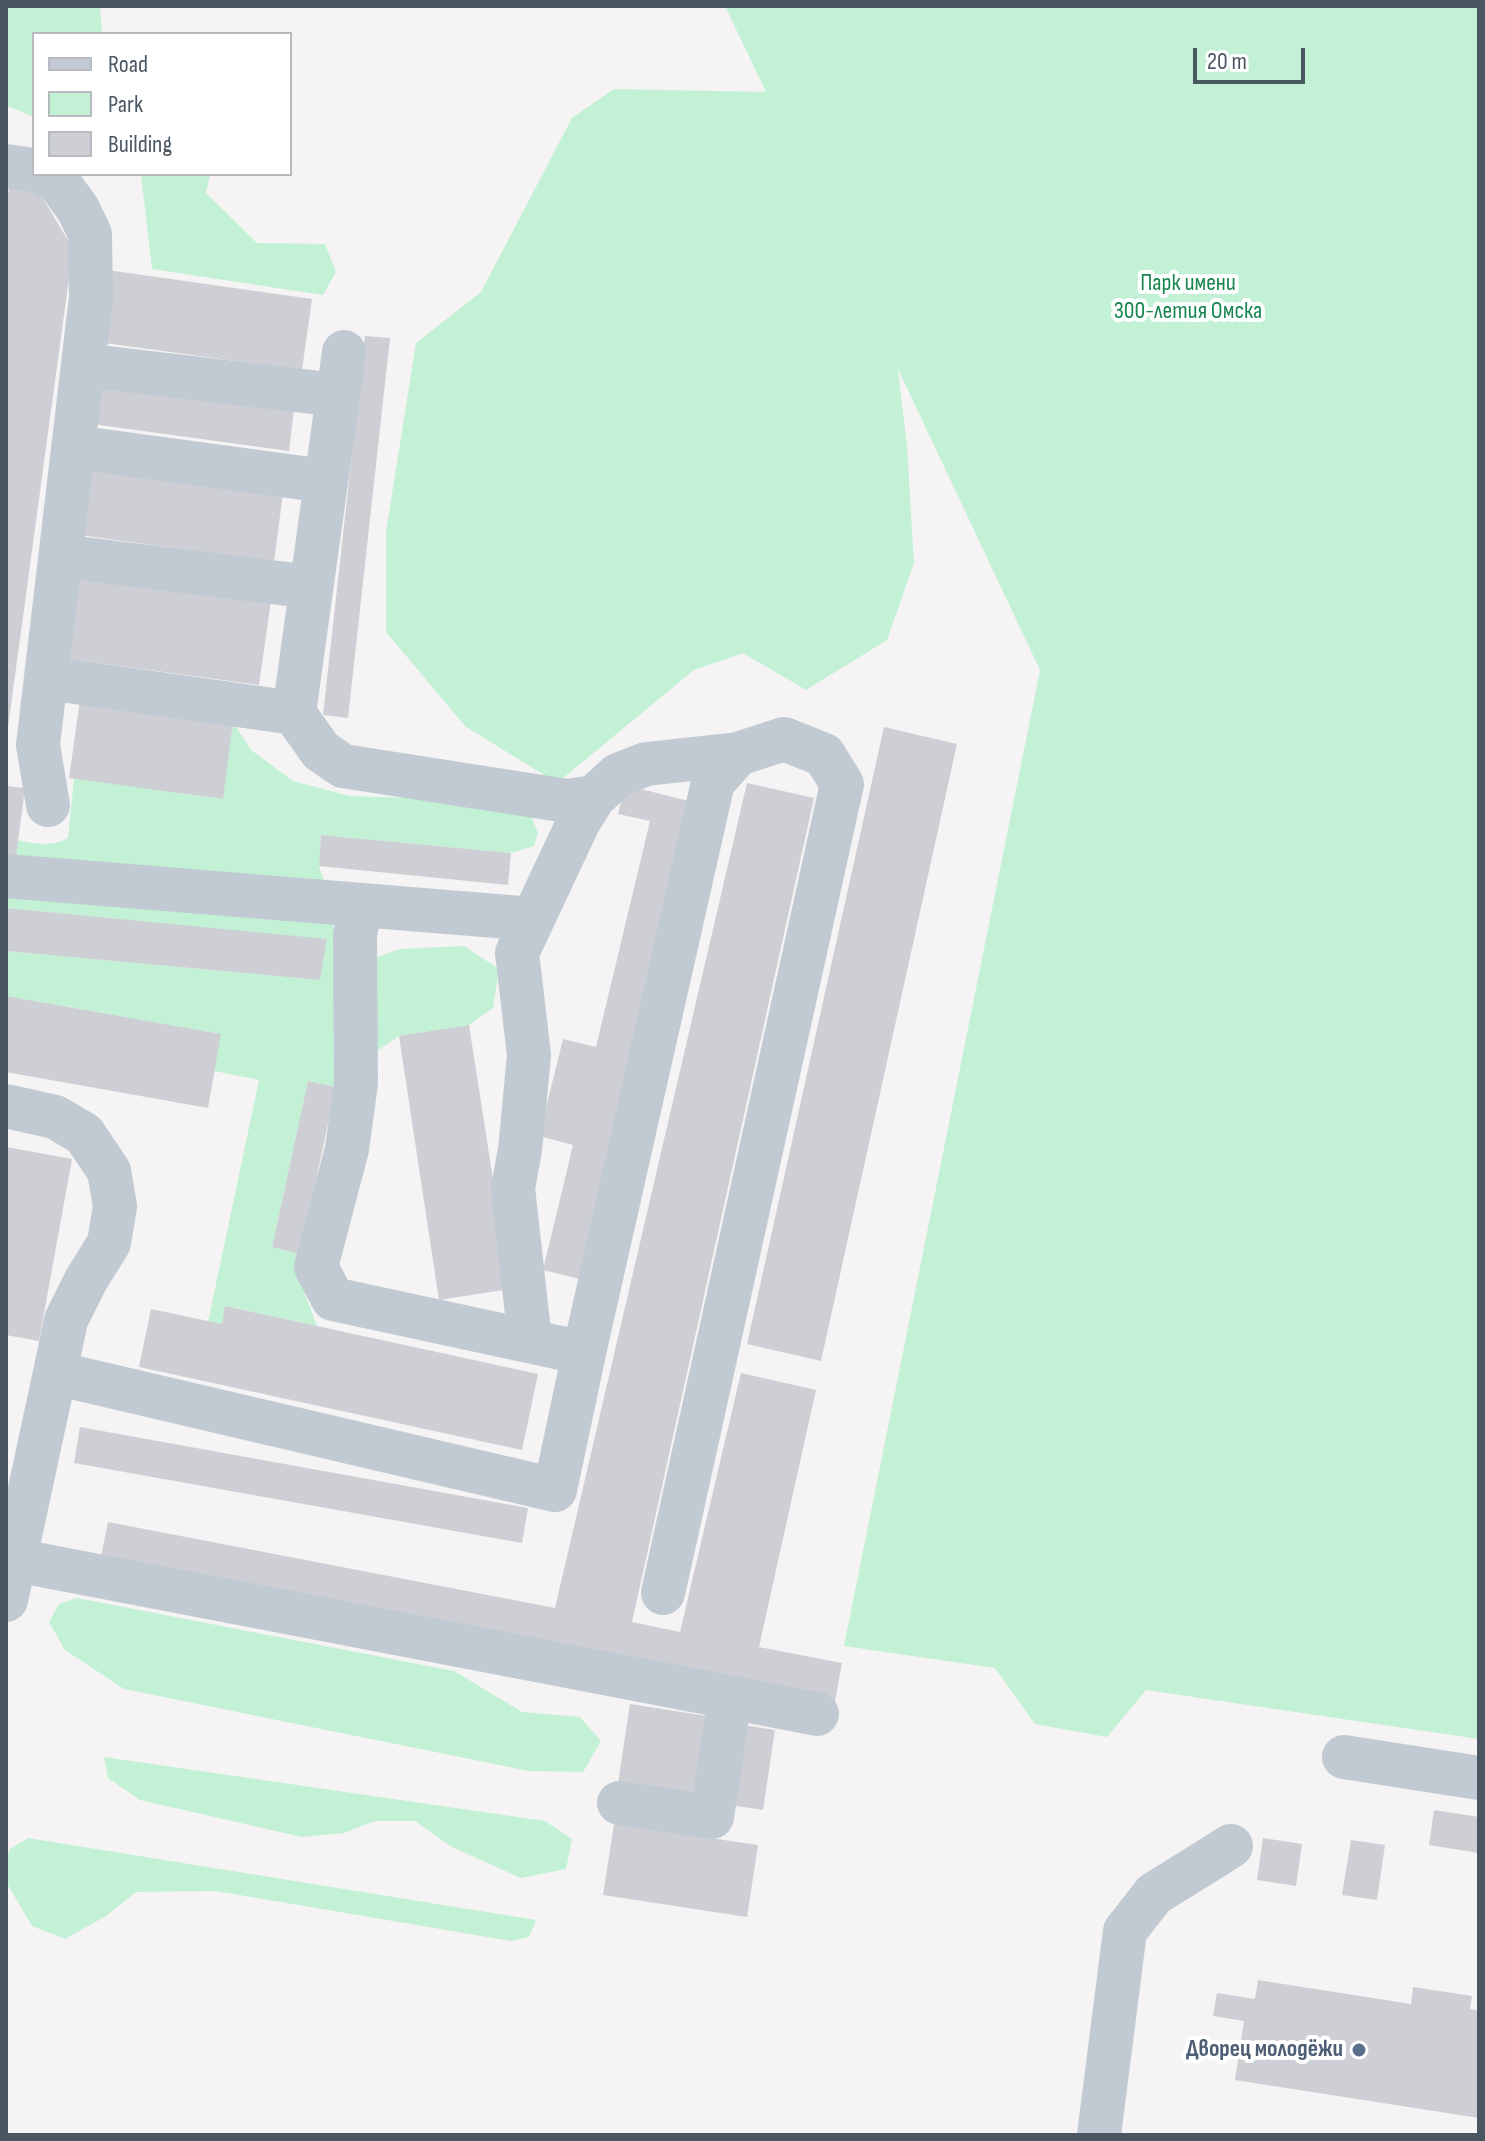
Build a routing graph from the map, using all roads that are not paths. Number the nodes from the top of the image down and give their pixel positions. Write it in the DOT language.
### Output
graph roads {
  1 [pos="6,166"];
  2 [pos="32,170"];
  3 [pos="49,176"];
  4 [pos="344,352"];
  5 [pos="83,365"];
  6 [pos="337,395"];
  7 [pos="74,447"];
  8 [pos="325,481"];
  9 [pos="61,556"];
  10 [pos="311,587"];
  11 [pos="47,678"];
  12 [pos="294,713"];
  13 [pos="738,754"];
  14 [pos="594,797"];
  15 [pos="48,805"];
  16 [pos="6,876"];
  17 [pos="360,905"];
  18 [pos="533,919"];
  19 [pos="6,1106"];
  20 [pos="530,1341"];
  21 [pos="584,1353"];
  22 [pos="55,1373"];
  23 [pos="10,1580"];
  24 [pos="663,1593"];
  25 [pos="730,1698"];
  26 [pos="817,1714"];
  27 [pos="1344,1757"];
  28 [pos="1479,1778"];
  29 [pos="619,1803"];
  30 [pos="1231,1846"];
  31 [pos="1099,2135"];
  1 -- 2 [label="lane"];
  3 -- 5 [label="lane"];
  4 -- 6 [label="lane"];
  5 -- 6 [label="lane"];
  5 -- 7 [label="lane"];
  6 -- 8 [label="lane"];
  7 -- 8 [label="lane"];
  7 -- 9 [label="lane"];
  8 -- 10 [label="lane"];
  9 -- 10 [label="lane"];
  9 -- 11 [label="lane"];
  10 -- 12 [label="lane"];
  11 -- 12 [label="lane"];
  11 -- 15 [label="lane"];
  12 -- 14 [label="lane"];
  13 -- 14 [label="lane"];
  13 -- 21 [label="lane"];
  13 -- 24 [label="lane"];
  14 -- 18 [label="lane"];
  16 -- 17 [label="lane"];
  17 -- 18 [label="lane"];
  17 -- 20 [label="lane"];
  18 -- 20 [label="lane"];
  19 -- 22 [label="lane"];
  20 -- 21 [label="lane"];
  21 -- 22 [label="lane"];
  22 -- 23 [label="lane"];
  23 -- 25 [label="lane"];
  25 -- 26 [label="lane"];
  25 -- 29 [label="lane"];
  27 -- 28 [label="lane"];
  30 -- 31 [label="lane"];
}
